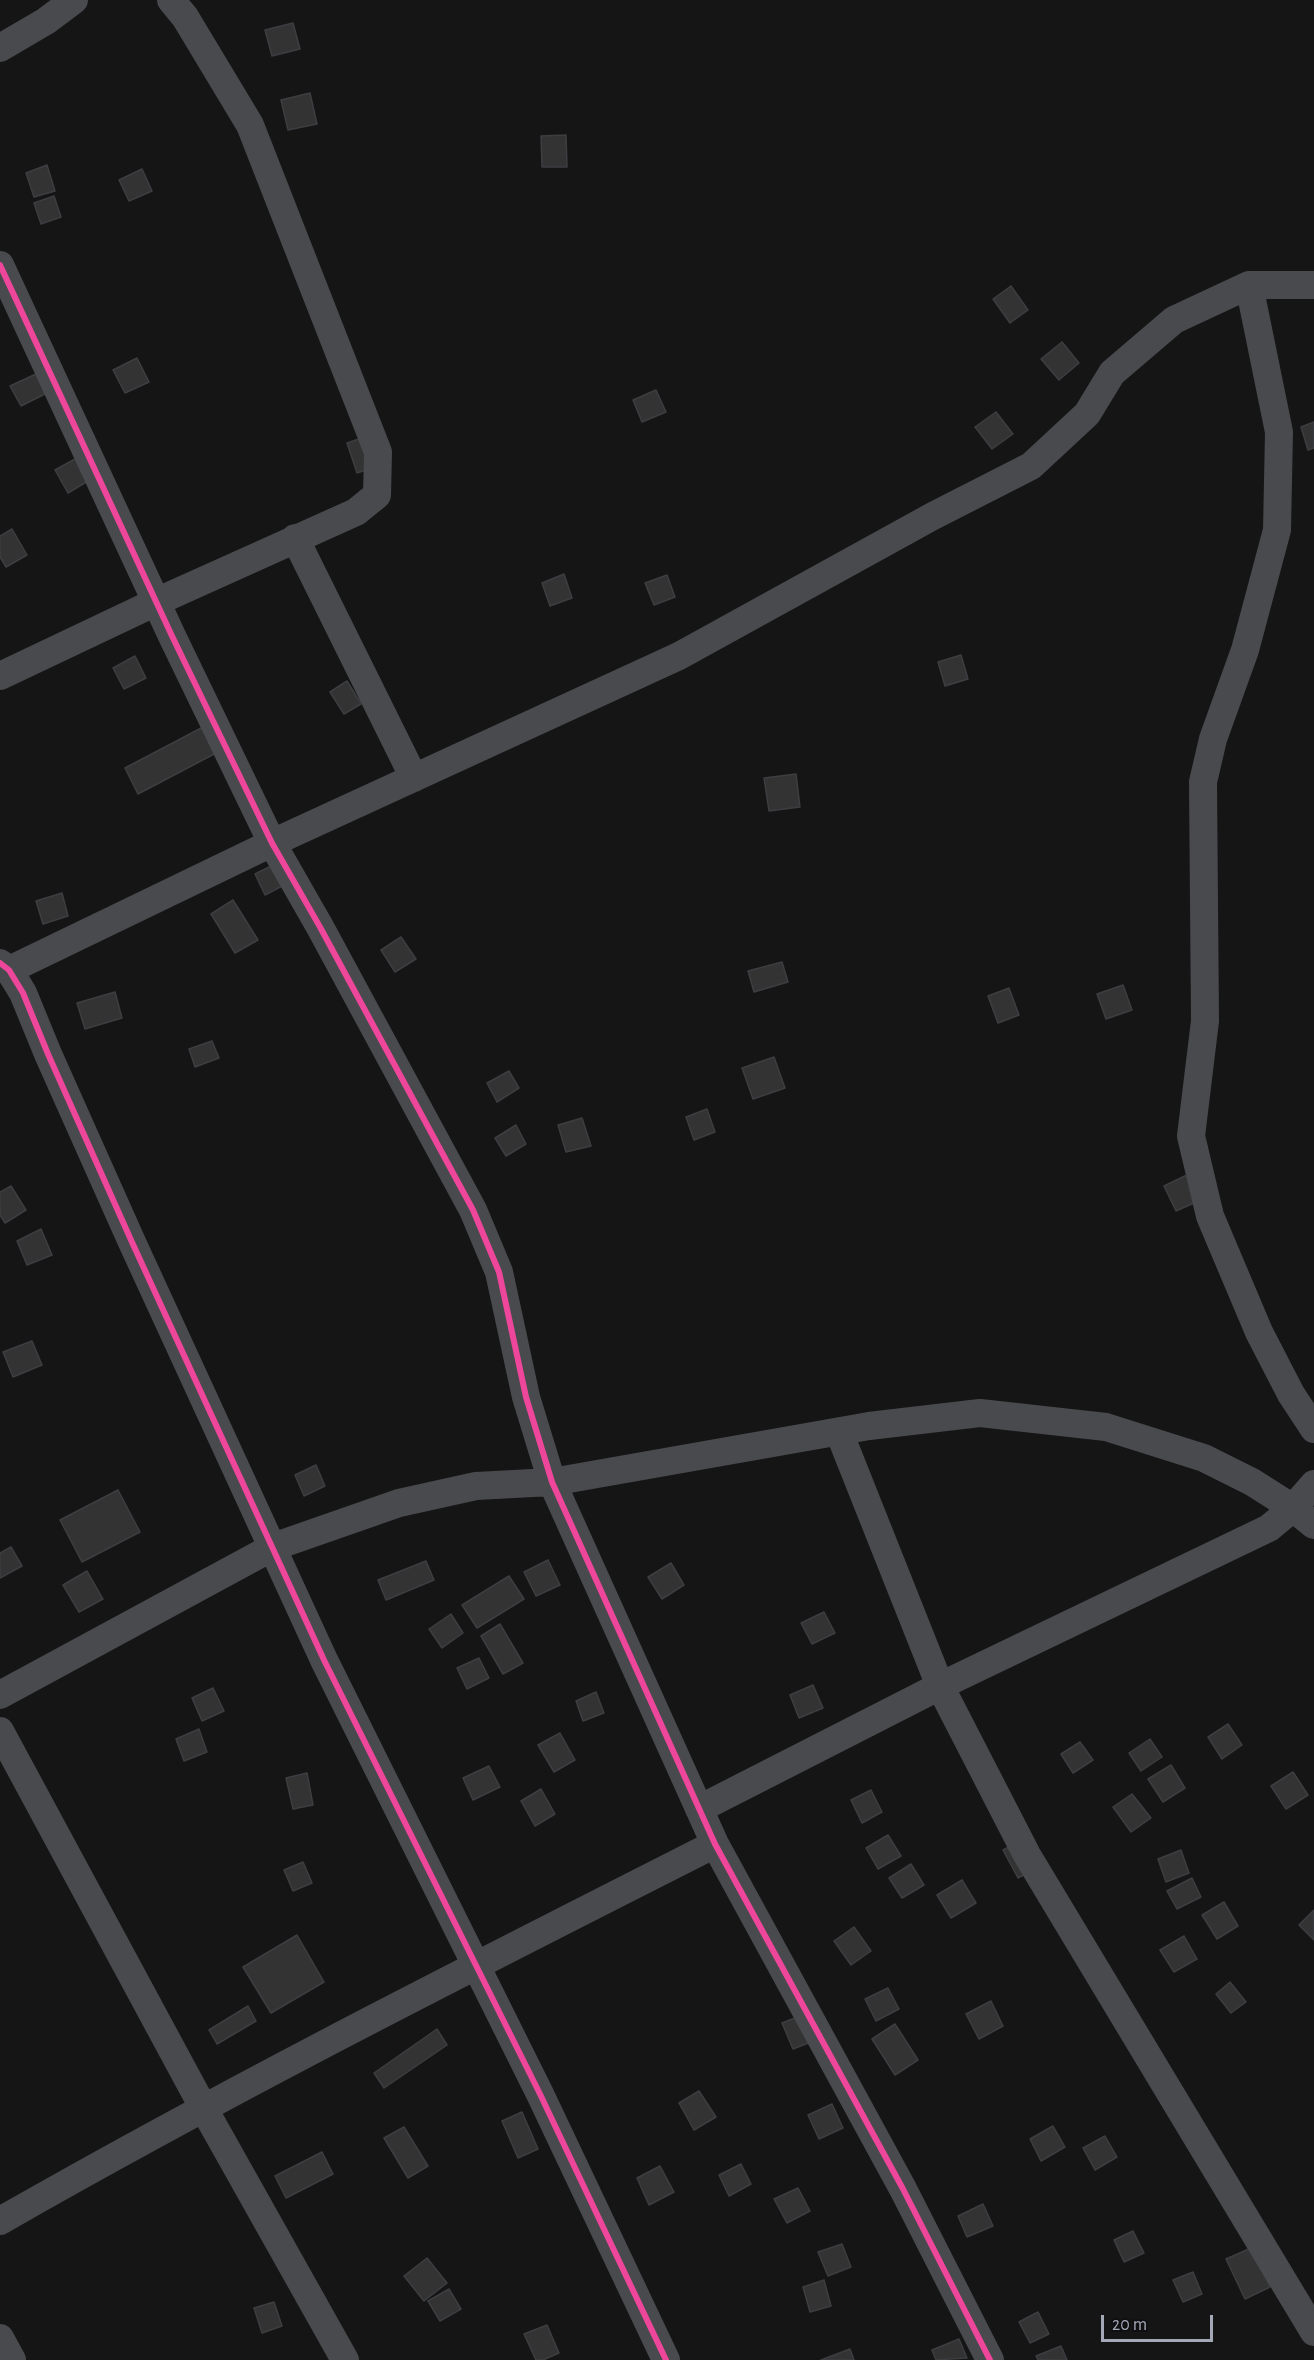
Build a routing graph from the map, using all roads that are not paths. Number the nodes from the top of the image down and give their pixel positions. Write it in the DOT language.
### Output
graph roads {
  1 [pos="74,0"];
  2 [pos="171,0"];
  3 [pos="0,48"];
  4 [pos="0,266"];
  5 [pos="1249,285"];
  6 [pos="1314,285"];
  7 [pos="295,538"];
  8 [pos="156,602"];
  9 [pos="0,676"];
  10 [pos="414,778"];
  11 [pos="272,843"];
  12 [pos="4,967"];
  13 [pos="1314,1429"];
  14 [pos="839,1432"];
  15 [pos="552,1482"];
  16 [pos="1314,1484"];
  17 [pos="1304,1516"];
  18 [pos="273,1547"];
  19 [pos="940,1686"];
  20 [pos="0,1695"];
  21 [pos="0,1731"];
  22 [pos="699,1809"];
  23 [pos="715,1844"];
  24 [pos="476,1965"];
  25 [pos="204,2109"];
  26 [pos="0,2221"];
  27 [pos="1314,2332"];
  28 [pos="0,2338"];
  29 [pos="12,2360"];
  30 [pos="345,2360"];
  31 [pos="666,2360"];
  32 [pos="990,2360"];
  1 -- 3 [label="street"];
  2 -- 7 [label="street"];
  4 -- 8 [label="street"];
  5 -- 6 [label="street"];
  5 -- 10 [label="street"];
  5 -- 13 [label="street"];
  7 -- 8 [label="street"];
  7 -- 10 [label="street"];
  8 -- 9 [label="street"];
  8 -- 11 [label="street"];
  10 -- 11 [label="street"];
  11 -- 12 [label="street"];
  11 -- 15 [label="street"];
  12 -- 18 [label="street"];
  14 -- 15 [label="street"];
  14 -- 17 [label="street"];
  14 -- 19 [label="street"];
  15 -- 18 [label="street"];
  15 -- 22 [label="street"];
  16 -- 17 [label="street"];
  17 -- 19 [label="street"];
  18 -- 20 [label="street"];
  18 -- 24 [label="street"];
  19 -- 22 [label="street"];
  19 -- 27 [label="street"];
  21 -- 25 [label="street"];
  22 -- 23 [label="street"];
  23 -- 24 [label="street"];
  23 -- 32 [label="street"];
  24 -- 25 [label="street"];
  24 -- 31 [label="street"];
  25 -- 26 [label="street"];
  25 -- 30 [label="street"];
  28 -- 29 [label="street"];
}
